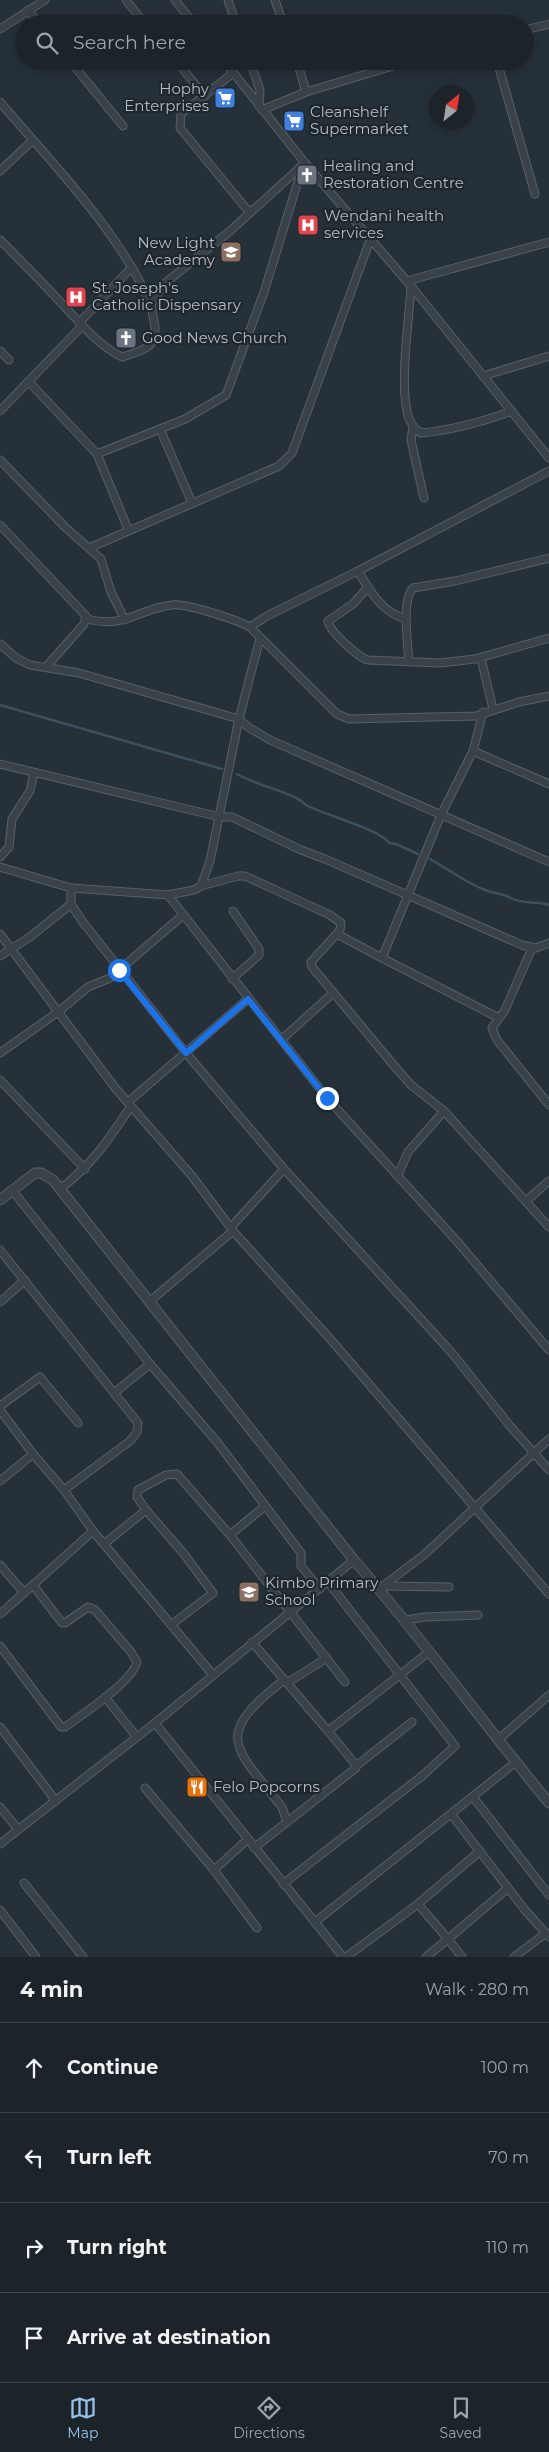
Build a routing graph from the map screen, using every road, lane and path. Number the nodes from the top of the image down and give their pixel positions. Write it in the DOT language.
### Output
graph roads {
  1 [pos="45,0"];
  2 [pos="126,0"];
  3 [pos="175,0"];
  4 [pos="228,0"];
  5 [pos="275,0"];
  6 [pos="28,10"];
  7 [pos="21,15"];
  8 [pos="32,15"];
  9 [pos="138,15"];
  10 [pos="187,15"];
  11 [pos="233,15"];
  12 [pos="281,15"];
  13 [pos="15,19"];
  14 [pos="549,24"];
  15 [pos="534,28"];
  16 [pos="0,29"];
  17 [pos="77,70"];
  18 [pos="183,70"];
  19 [pos="231,70"];
  20 [pos="253,70"];
  21 [pos="300,70"];
  22 [pos="380,70"];
  23 [pos="500,70"];
  24 [pos="233,73"];
  25 [pos="306,92"];
  26 [pos="205,96"];
  27 [pos="0,102"];
  28 [pos="261,108"];
  29 [pos="123,126"];
  30 [pos="33,140"];
  31 [pos="302,165"];
  32 [pos="0,171"];
  33 [pos="535,194"];
  34 [pos="250,212"];
  35 [pos="0,240"];
  36 [pos="370,240"];
  37 [pos="549,242"];
  38 [pos="132,267"];
  39 [pos="409,283"];
  40 [pos="151,305"];
  41 [pos="80,325"];
  42 [pos="0,351"];
  43 [pos="549,356"];
  44 [pos="9,360"];
  45 [pos="483,376"];
  46 [pos="29,382"];
  47 [pos="0,411"];
  48 [pos="512,411"];
  49 [pos="413,426"];
  50 [pos="160,429"];
  51 [pos="97,454"];
  52 [pos="549,458"];
  53 [pos="0,460"];
  54 [pos="549,471"];
  55 [pos="424,498"];
  56 [pos="192,503"];
  57 [pos="0,525"];
  58 [pos="128,529"];
  59 [pos="88,548"];
  60 [pos="549,558"];
  61 [pos="358,571"];
  62 [pos="368,587"];
  63 [pos="406,619"];
  64 [pos="87,620"];
  65 [pos="124,620"];
  66 [pos="250,627"];
  67 [pos="260,638"];
  68 [pos="549,638"];
  69 [pos="0,644"];
  70 [pos="481,658"];
  71 [pos="409,662"];
  72 [pos="47,666"];
  73 [pos="545,697"];
  74 [pos="549,702"];
  75 [pos="493,709"];
  76 [pos="484,712"];
  77 [pos="239,719"];
  78 [pos="473,751"];
  79 [pos="0,764"];
  80 [pos="34,773"];
  81 [pos="549,784"];
  82 [pos="441,815"];
  83 [pos="220,816"];
  84 [pos="0,857"];
  85 [pos="549,862"];
  86 [pos="0,867"];
  87 [pos="201,886"];
  88 [pos="71,888"];
  89 [pos="168,895"];
  90 [pos="407,895"];
  91 [pos="71,904"];
  92 [pos="233,911"];
  93 [pos="183,915"];
  94 [pos="0,934"];
  95 [pos="337,934"];
  96 [pos="549,944"];
  97 [pos="12,948"];
  98 [pos="532,948"];
  99 [pos="0,956"];
  100 [pos="382,958"];
  101 [pos="119,970"];
  102 [pos="232,979"];
  103 [pos="333,993"];
  104 [pos="248,999"];
  105 [pos="58,1012"];
  106 [pos="499,1018"];
  107 [pos="281,1040"];
  108 [pos="0,1053"];
  109 [pos="186,1053"];
  110 [pos="0,1080"];
  111 [pos="129,1104"];
  112 [pos="549,1105"];
  113 [pos="444,1111"];
  114 [pos="84,1169"];
  115 [pos="284,1169"];
  116 [pos="398,1175"];
  117 [pos="549,1181"];
  118 [pos="60,1189"];
  119 [pos="12,1190"];
  120 [pos="1,1196"];
  121 [pos="526,1201"];
  122 [pos="549,1228"];
  123 [pos="232,1229"];
  124 [pos="0,1250"];
  125 [pos="25,1280"];
  126 [pos="0,1302"];
  127 [pos="149,1302"];
  128 [pos="549,1350"];
  129 [pos="150,1364"];
  130 [pos="114,1393"];
  131 [pos="0,1408"];
  132 [pos="78,1423"];
  133 [pos="549,1439"];
  134 [pos="534,1452"];
  135 [pos="33,1454"];
  136 [pos="549,1470"];
  137 [pos="0,1481"];
  138 [pos="64,1490"];
  139 [pos="264,1506"];
  140 [pos="473,1508"];
  141 [pos="146,1510"];
  142 [pos="93,1531"];
  143 [pos="230,1535"];
  144 [pos="104,1544"];
  145 [pos="354,1560"];
  146 [pos="0,1565"];
  147 [pos="328,1582"];
  148 [pos="33,1585"];
  149 [pos="381,1587"];
  150 [pos="449,1587"];
  151 [pos="320,1589"];
  152 [pos="24,1593"];
  153 [pos="549,1594"];
  154 [pos="291,1611"];
  155 [pos="0,1614"];
  156 [pos="478,1615"];
  157 [pos="406,1620"];
  158 [pos="171,1625"];
  159 [pos="252,1642"];
  160 [pos="0,1646"];
  161 [pos="429,1652"];
  162 [pos="327,1658"];
  163 [pos="212,1675"];
  164 [pos="400,1675"];
  165 [pos="285,1681"];
  166 [pos="345,1682"];
  167 [pos="549,1695"];
  168 [pos="105,1697"];
  169 [pos="154,1722"];
  170 [pos="412,1722"];
  171 [pos="0,1727"];
  172 [pos="328,1731"];
  173 [pos="136,1736"];
  174 [pos="498,1740"];
  175 [pos="516,1762"];
  176 [pos="356,1766"];
  177 [pos="145,1788"];
  178 [pos="473,1797"];
  179 [pos="56,1801"];
  180 [pos="549,1803"];
  181 [pos="0,1807"];
  182 [pos="451,1814"];
  183 [pos="287,1822"];
  184 [pos="18,1828"];
  185 [pos="248,1839"];
  186 [pos="0,1844"];
  187 [pos="254,1848"];
  188 [pos="480,1851"];
  189 [pos="214,1870"];
  190 [pos="24,1883"];
  191 [pos="284,1884"];
  192 [pos="508,1888"];
  193 [pos="549,1894"];
  194 [pos="418,1904"];
  195 [pos="0,1910"];
  196 [pos="315,1922"];
  197 [pos="257,1928"];
  198 [pos="547,1935"];
  199 [pos="448,1939"];
  200 [pos="36,1957"];
  201 [pos="83,1957"];
  202 [pos="343,1957"];
  203 [pos="426,1957"];
  204 [pos="462,1957"];
  205 [pos="514,1957"];
  1 -- 6 [label="street"];
  2 -- 9 [label="street"];
  3 -- 10 [label="street"];
  4 -- 11 [label="street"];
  5 -- 12 [label="street"];
  6 -- 7 [label="street"];
  6 -- 8 [label="street"];
  13 -- 16 [label="street"];
  14 -- 15 [label="street"];
  17 -- 29 [label="street"];
  18 -- 26 [label="street"];
  19 -- 24 [label="street"];
  20 -- 28 [label="street"];
  21 -- 25 [label="street"];
  22 -- 25 [label="street"];
  23 -- 33 [label="street"];
  24 -- 26 [label="street"];
  24 -- 28 [label="street"];
  25 -- 28 [label="street"];
  26 -- 34 [label="street"];
  27 -- 30 [label="street"];
  28 -- 31 [label="street"];
  30 -- 32 [label="street"];
  30 -- 38 [label="street"];
  31 -- 34 [label="street"];
  31 -- 36 [label="street"];
  31 -- 50 [label="street"];
  34 -- 40 [label="street"];
  35 -- 41 [label="street"];
  36 -- 39 [label="street"];
  36 -- 56 [label="street"];
  37 -- 39 [label="street"];
  38 -- 40 [label="street"];
  38 -- 41 [label="street"];
  39 -- 45 [label="street"];
  39 -- 49 [label="street"];
  40 -- 41 [label="street"];
  41 -- 46 [label="street"];
  42 -- 44 [label="street"];
  43 -- 45 [label="street"];
  45 -- 48 [label="street"];
  46 -- 47 [label="street"];
  46 -- 51 [label="street"];
  48 -- 49 [label="street"];
  48 -- 52 [label="street"];
  49 -- 55 [label="street"];
  50 -- 51 [label="street"];
  50 -- 56 [label="street"];
  51 -- 58 [label="street"];
  53 -- 59 [label="street"];
  54 -- 61 [label="street"];
  56 -- 58 [label="street"];
  57 -- 64 [label="street"];
  58 -- 59 [label="street"];
  59 -- 65 [label="street"];
  60 -- 63 [label="street"];
  61 -- 62 [label="street"];
  61 -- 66 [label="street"];
  62 -- 63 [label="street"];
  62 -- 71 [label="street"];
  63 -- 71 [label="street"];
  64 -- 65 [label="street"];
  64 -- 72 [label="street"];
  65 -- 66 [label="street"];
  66 -- 67 [label="street"];
  67 -- 76 [label="street"];
  67 -- 77 [label="street"];
  68 -- 70 [label="street"];
  69 -- 72 [label="street"];
  70 -- 71 [label="street"];
  70 -- 75 [label="street"];
  72 -- 77 [label="street"];
  73 -- 74 [label="street"];
  73 -- 75 [label="street"];
  75 -- 76 [label="street"];
  76 -- 78 [label="street"];
  77 -- 82 [label="street"];
  77 -- 83 [label="street"];
  78 -- 81 [label="street"];
  78 -- 82 [label="street"];
  79 -- 80 [label="street"];
  80 -- 83 [label="street"];
  80 -- 84 [label="street"];
  82 -- 85 [label="street"];
  82 -- 90 [label="street"];
  83 -- 87 [label="street"];
  83 -- 90 [label="street"];
  86 -- 88 [label="street"];
  87 -- 89 [label="street"];
  87 -- 95 [label="street"];
  88 -- 89 [label="street"];
  88 -- 91 [label="street"];
  89 -- 93 [label="street"];
  90 -- 98 [label="street"];
  90 -- 100 [label="street"];
  91 -- 97 [label="street"];
  91 -- 101 [label="street"];
  92 -- 102 [label="street"];
  93 -- 101 [label="street"];
  93 -- 102 [label="street"];
  94 -- 97 [label="street"];
  95 -- 100 [label="street"];
  95 -- 103 [label="street"];
  96 -- 98 [label="street"];
  97 -- 99 [label="street"];
  97 -- 105 [label="street"];
  98 -- 106 [label="street"];
  100 -- 106 [label="street"];
  101 -- 105 [label="street"];
  101 -- 109 [label="street"];
  102 -- 104 [label="street"];
  103 -- 107 [label="street"];
  103 -- 113 [label="street"];
  104 -- 107 [label="street"];
  104 -- 109 [label="street"];
  105 -- 108 [label="street"];
  105 -- 111 [label="street"];
  106 -- 112 [label="street"];
  107 -- 116 [label="street"];
  109 -- 111 [label="street"];
  109 -- 115 [label="street"];
  110 -- 114 [label="street"];
  111 -- 114 [label="street"];
  111 -- 123 [label="street"];
  113 -- 116 [label="street"];
  113 -- 121 [label="street"];
  114 -- 118 [label="street"];
  115 -- 123 [label="street"];
  115 -- 134 [label="street"];
  116 -- 128 [label="street"];
  117 -- 121 [label="street"];
  118 -- 119 [label="street"];
  118 -- 127 [label="street"];
  119 -- 120 [label="street"];
  119 -- 129 [label="street"];
  121 -- 122 [label="street"];
  123 -- 127 [label="street"];
  123 -- 140 [label="street"];
  124 -- 125 [label="street"];
  125 -- 126 [label="street"];
  125 -- 130 [label="street"];
  127 -- 145 [label="street"];
  129 -- 130 [label="street"];
  129 -- 139 [label="street"];
  130 -- 138 [label="street"];
  131 -- 132 [label="street"];
  131 -- 135 [label="street"];
  133 -- 134 [label="street"];
  134 -- 136 [label="street"];
  134 -- 140 [label="street"];
  135 -- 137 [label="street"];
  135 -- 138 [label="street"];
  138 -- 142 [label="street"];
  139 -- 143 [label="street"];
  139 -- 151 [label="street"];
  140 -- 149 [label="street"];
  140 -- 153 [label="street"];
  141 -- 143 [label="street"];
  141 -- 144 [label="street"];
  141 -- 158 [label="street"];
  142 -- 144 [label="street"];
  142 -- 148 [label="street"];
  143 -- 154 [label="street"];
  144 -- 158 [label="street"];
  145 -- 147 [label="street"];
  145 -- 149 [label="street"];
  146 -- 152 [label="street"];
  147 -- 151 [label="street"];
  147 -- 164 [label="street"];
  148 -- 152 [label="street"];
  148 -- 168 [label="street"];
  149 -- 150 [label="street"];
  149 -- 157 [label="street"];
  151 -- 154 [label="street"];
  152 -- 155 [label="street"];
  154 -- 159 [label="street"];
  154 -- 162 [label="street"];
  156 -- 157 [label="street"];
  157 -- 161 [label="street"];
  158 -- 163 [label="street"];
  159 -- 163 [label="street"];
  159 -- 165 [label="street"];
  160 -- 168 [label="street"];
  161 -- 164 [label="street"];
  161 -- 174 [label="street"];
  162 -- 165 [label="street"];
  162 -- 166 [label="street"];
  163 -- 169 [label="street"];
  164 -- 172 [label="street"];
  164 -- 191 [label="street"];
  165 -- 172 [label="street"];
  165 -- 183 [label="street"];
  167 -- 174 [label="street"];
  168 -- 173 [label="street"];
  169 -- 173 [label="street"];
  169 -- 185 [label="street"];
  170 -- 176 [label="street"];
  171 -- 179 [label="street"];
  172 -- 176 [label="street"];
  173 -- 179 [label="street"];
  174 -- 175 [label="street"];
  175 -- 178 [label="street"];
  175 -- 180 [label="street"];
  176 -- 183 [label="street"];
  177 -- 189 [label="street"];
  178 -- 182 [label="street"];
  178 -- 193 [label="street"];
  179 -- 184 [label="street"];
  181 -- 184 [label="street"];
  182 -- 188 [label="street"];
  182 -- 196 [label="street"];
  183 -- 187 [label="street"];
  184 -- 186 [label="street"];
  185 -- 187 [label="street"];
  185 -- 189 [label="street"];
  187 -- 191 [label="street"];
  188 -- 192 [label="street"];
  188 -- 194 [label="street"];
  189 -- 197 [label="street"];
  190 -- 201 [label="street"];
  191 -- 196 [label="street"];
  192 -- 198 [label="street"];
  192 -- 199 [label="street"];
  194 -- 199 [label="street"];
  194 -- 202 [label="street"];
  195 -- 200 [label="street"];
  196 -- 202 [label="street"];
  198 -- 205 [label="street"];
  199 -- 203 [label="street"];
  199 -- 204 [label="street"];
}
